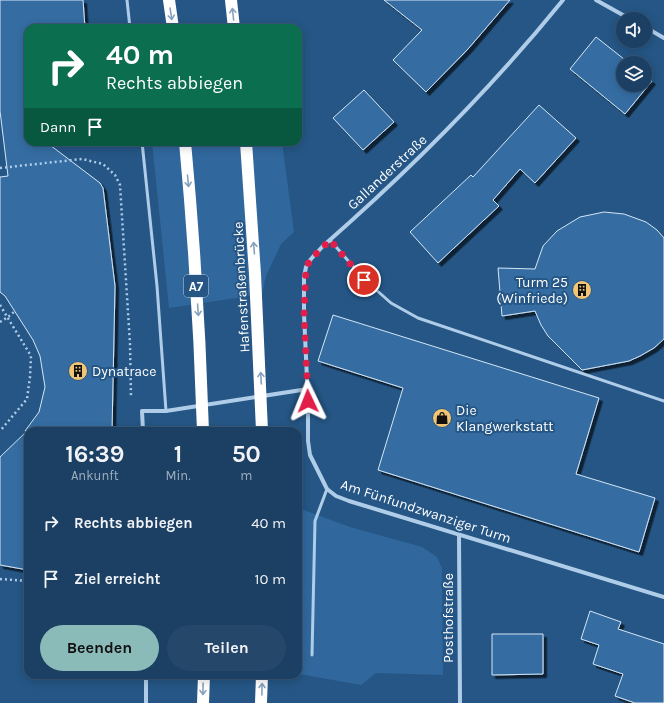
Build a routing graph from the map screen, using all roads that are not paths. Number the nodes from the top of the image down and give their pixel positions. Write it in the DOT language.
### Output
graph roads {
  1 [pos="127,0"];
  2 [pos="169,0"];
  3 [pos="231,0"];
  4 [pos="563,0"];
  5 [pos="596,0"];
  6 [pos="617,12"];
  7 [pos="130,24"];
  8 [pos="172,24"];
  9 [pos="234,24"];
  10 [pos="652,31"];
  11 [pos="664,38"];
  12 [pos="142,146"];
  13 [pos="185,146"];
  14 [pos="246,146"];
  15 [pos="330,240"];
  16 [pos="308,389"];
  17 [pos="664,401"];
  18 [pos="166,411"];
  19 [pos="143,427"];
  20 [pos="204,427"];
  21 [pos="262,427"];
  22 [pos="327,489"];
  23 [pos="459,534"];
  24 [pos="664,597"];
  25 [pos="312,655"];
  26 [pos="146,679"];
  27 [pos="204,679"];
  28 [pos="262,679"];
  29 [pos="146,703"];
  30 [pos="203,703"];
  31 [pos="261,703"];
  32 [pos="460,703"];
  1 -- 7 [label="lane"];
  2 -- 8 [label="highway, one-way"];
  9 -- 3 [label="highway, one-way"];
  4 -- 15 [label="street, Gallanderstraße"];
  5 -- 6 [label="street"];
  10 -- 11 [label="street"];
  12 -- 18 [label="lane"];
  13 -- 20 [label="highway, A7, one-way, bridge"];
  21 -- 14 [label="highway, Hafenstraßenbrücke, one-way, bridge"];
  15 -- 16 [label="street, Gallanderstraße"];
  15 -- 17 [label="lane"];
  16 -- 18 [label="street"];
  16 -- 22 [label="street, Am Fünfundzwanziger Turm"];
  18 -- 19 [label="street"];
  22 -- 23 [label="street, Am Fünfundzwanziger Turm"];
  22 -- 25 [label="lane"];
  23 -- 24 [label="street, Am Fünfundzwanziger Turm"];
  23 -- 32 [label="street, Posthofstraße"];
  26 -- 29 [label="street"];
  27 -- 30 [label="highway, one-way"];
  31 -- 28 [label="highway, one-way"];
}
